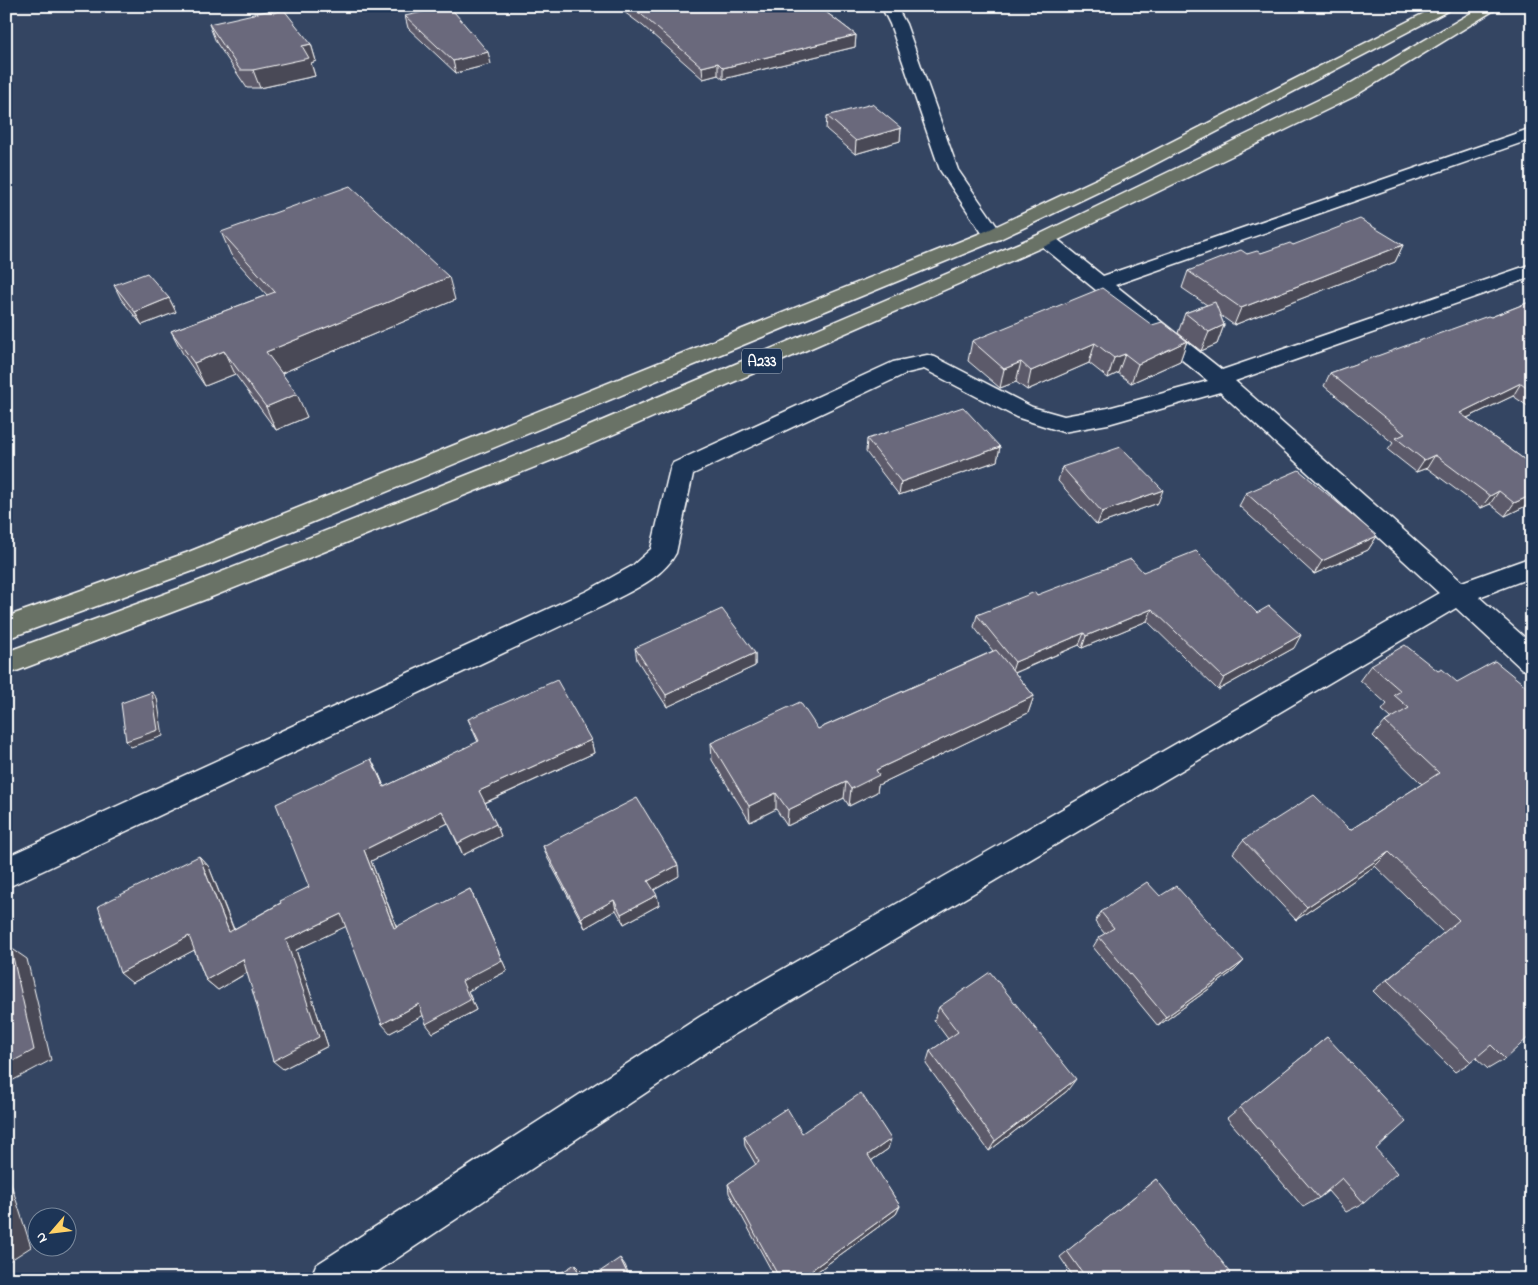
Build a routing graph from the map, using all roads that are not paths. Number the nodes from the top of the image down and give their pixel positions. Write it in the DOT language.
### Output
graph roads {
  1 [pos="888,6"];
  2 [pos="1450,6"];
  3 [pos="1494,6"];
  4 [pos="1532,133"];
  5 [pos="993,235"];
  6 [pos="1046,239"];
  7 [pos="1532,270"];
  8 [pos="1102,283"];
  9 [pos="1221,382"];
  10 [pos="1532,567"];
  11 [pos="1458,594"];
  12 [pos="6,628"];
  13 [pos="1532,660"];
  14 [pos="6,664"];
  15 [pos="6,873"];
  16 [pos="330,1279"];
  1 -- 5 [label="street"];
  2 -- 5 [label="highway, A233"];
  3 -- 6 [label="highway, A233"];
  4 -- 8 [label="street"];
  5 -- 12 [label="highway, A233"];
  6 -- 8 [label="street"];
  6 -- 14 [label="highway, A233"];
  7 -- 9 [label="street"];
  8 -- 9 [label="street"];
  9 -- 11 [label="street"];
  9 -- 15 [label="street"];
  10 -- 11 [label="street"];
  11 -- 13 [label="street"];
  11 -- 16 [label="street"];
}
